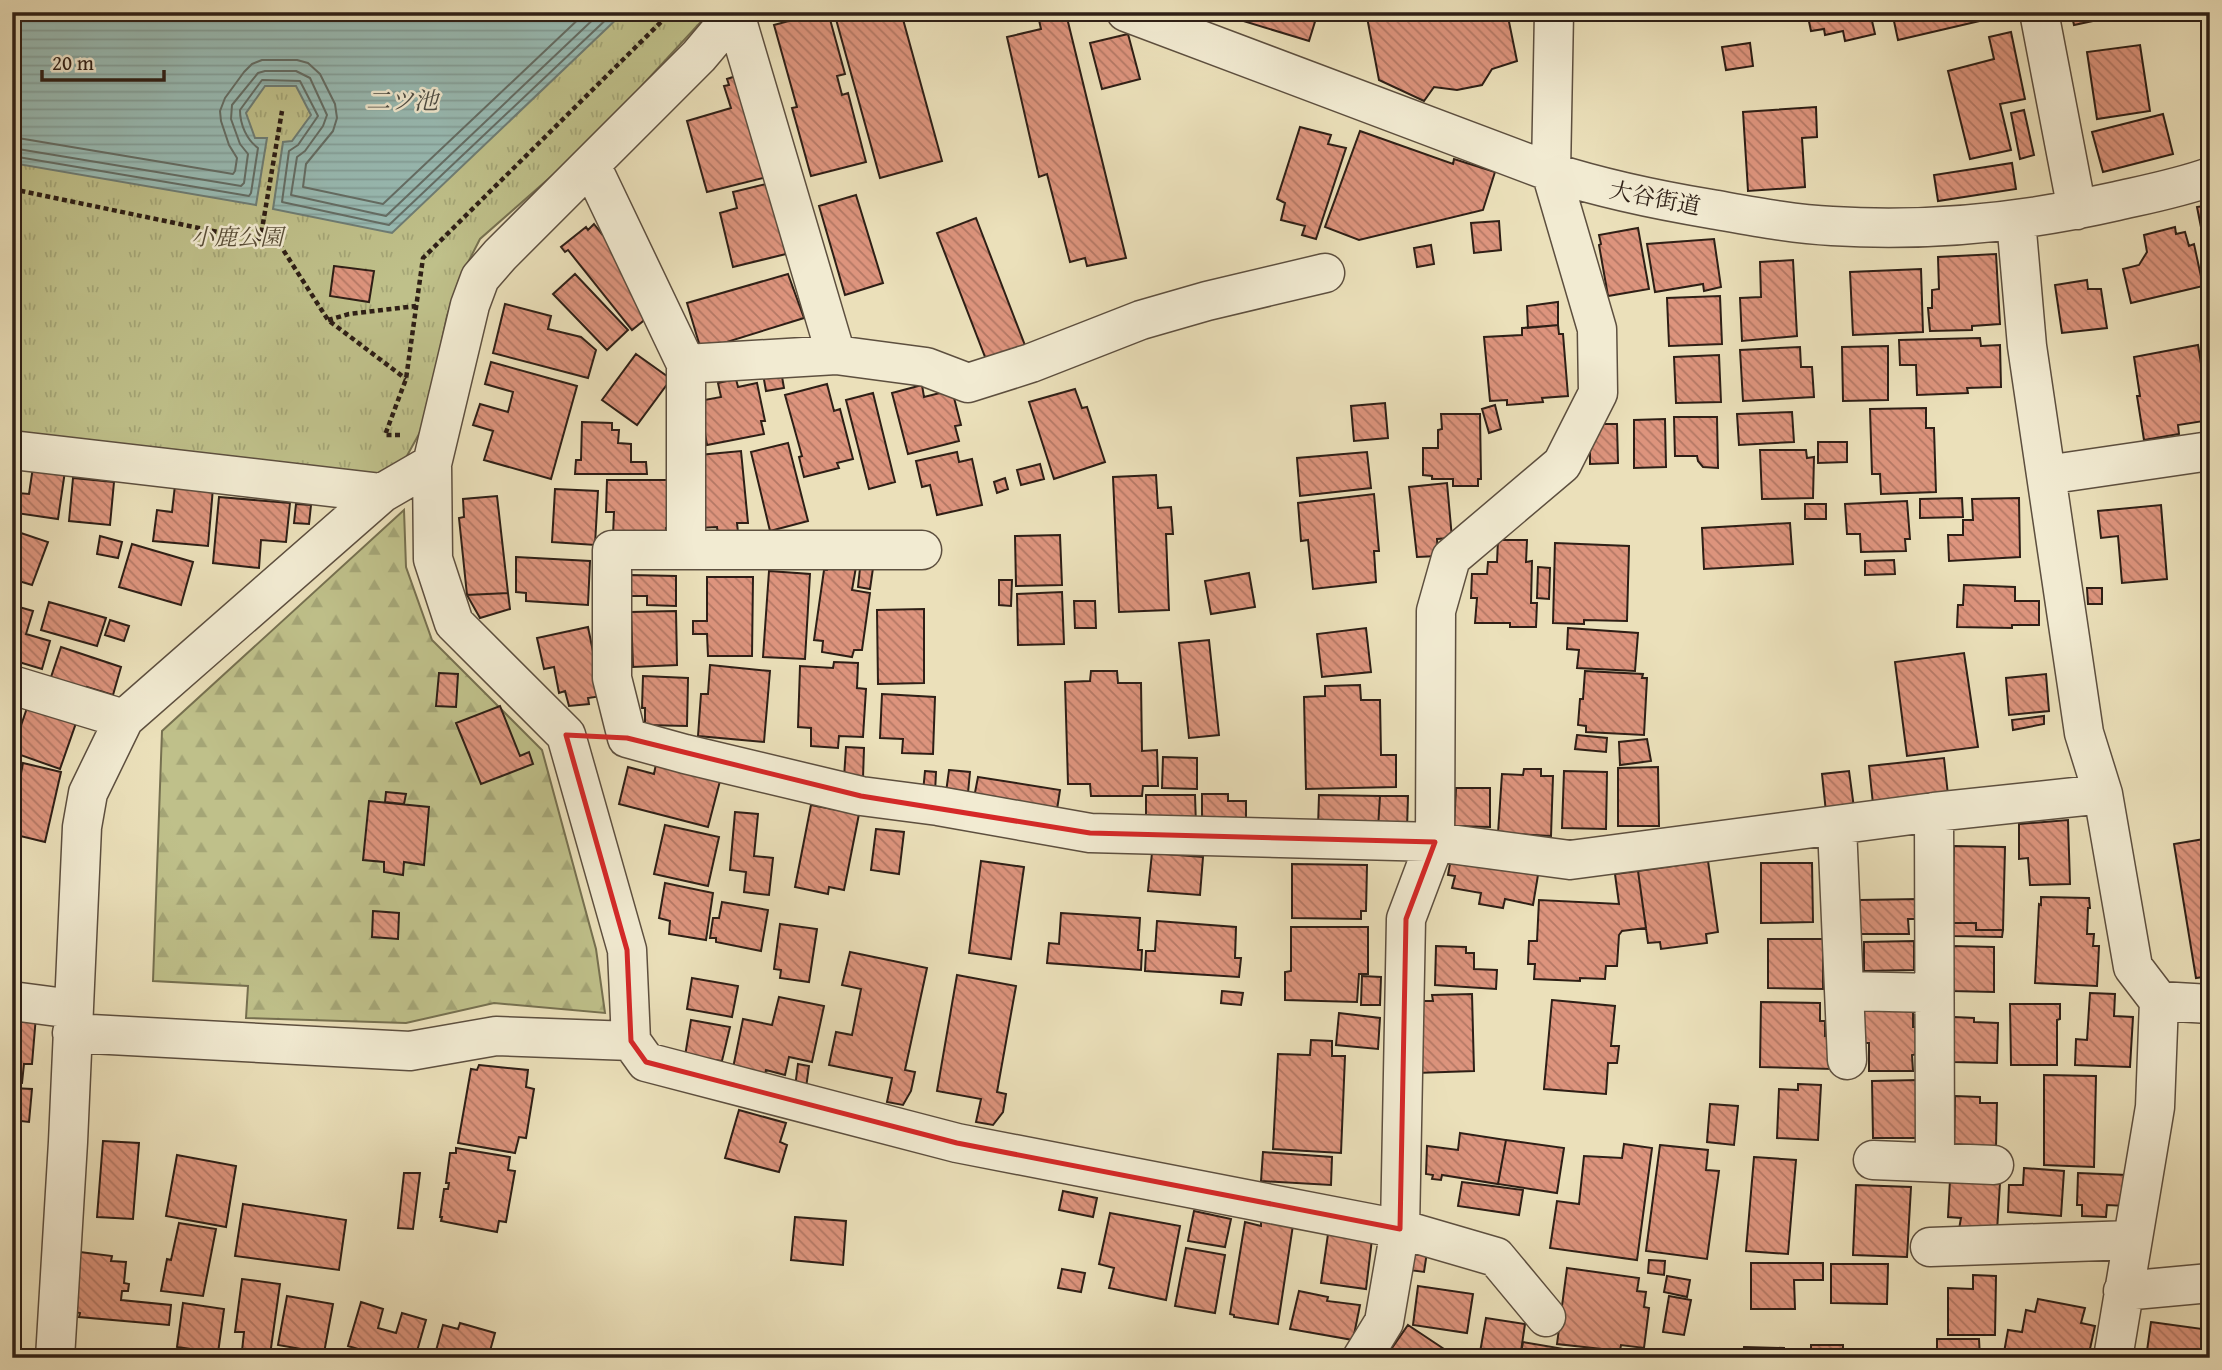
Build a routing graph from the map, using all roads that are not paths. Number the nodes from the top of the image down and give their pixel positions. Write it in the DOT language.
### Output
graph roads {
  1 [pos="1126,12"];
  2 [pos="1554,12"];
  3 [pos="2039,12"];
  4 [pos="735,13"];
  5 [pos="591,165"];
  6 [pos="1551,172"];
  7 [pos="2210,177"];
  8 [pos="2077,210"];
  9 [pos="2017,220"];
  10 [pos="1325,273"];
  11 [pos="836,355"];
  12 [pos="686,364"];
  13 [pos="12,450"];
  14 [pos="2210,451"];
  15 [pos="432,464"];
  16 [pos="2046,475"];
  17 [pos="383,493"];
  18 [pos="686,550"];
  19 [pos="922,550"];
  20 [pos="12,685"];
  21 [pos="124,719"];
  22 [pos="566,735"];
  23 [pos="627,737"];
  24 [pos="2103,794"];
  25 [pos="1934,812"];
  26 [pos="1837,826"];
  27 [pos="1435,842"];
  28 [pos="1844,991"];
  29 [pos="1934,993"];
  30 [pos="2159,1000"];
  31 [pos="12,1001"];
  32 [pos="2210,1004"];
  33 [pos="73,1021"];
  34 [pos="632,1041"];
  35 [pos="1847,1060"];
  36 [pos="1873,1160"];
  37 [pos="1935,1162"];
  38 [pos="1994,1165"];
  39 [pos="1400,1229"];
  40 [pos="2131,1240"];
  41 [pos="1930,1247"];
  42 [pos="2210,1283"];
  43 [pos="2123,1291"];
  44 [pos="1546,1317"];
  45 [pos="54,1358"];
  46 [pos="1362,1358"];
  47 [pos="2113,1358"];
  1 -- 6 [label="street, 大谷街道"];
  2 -- 6 [label="street"];
  3 -- 8 [label="street"];
  4 -- 5 [label="street"];
  4 -- 11 [label="street"];
  5 -- 12 [label="street"];
  5 -- 15 [label="street"];
  6 -- 9 [label="street, 大谷街道"];
  6 -- 27 [label="street"];
  7 -- 8 [label="street, 大谷街道"];
  8 -- 9 [label="street, 大谷街道"];
  9 -- 16 [label="street"];
  10 -- 11 [label="street"];
  11 -- 12 [label="street"];
  12 -- 18 [label="street"];
  13 -- 17 [label="street"];
  14 -- 16 [label="street"];
  15 -- 17 [label="street"];
  15 -- 22 [label="street"];
  16 -- 24 [label="street"];
  17 -- 21 [label="street"];
  18 -- 19 [label="street"];
  18 -- 23 [label="street"];
  20 -- 21 [label="street"];
  21 -- 33 [label="street"];
  22 -- 23 [label="street"];
  22 -- 34 [label="street"];
  23 -- 27 [label="street"];
  24 -- 25 [label="street"];
  24 -- 30 [label="street"];
  25 -- 26 [label="street"];
  25 -- 29 [label="street"];
  26 -- 27 [label="street"];
  26 -- 28 [label="street"];
  27 -- 39 [label="street"];
  28 -- 29 [label="street"];
  28 -- 35 [label="street"];
  29 -- 37 [label="street"];
  30 -- 32 [label="street"];
  30 -- 40 [label="street"];
  31 -- 33 [label="street"];
  33 -- 34 [label="street"];
  33 -- 45 [label="street"];
  34 -- 39 [label="street"];
  36 -- 37 [label="street"];
  37 -- 38 [label="street"];
  39 -- 44 [label="street"];
  39 -- 46 [label="street"];
  40 -- 41 [label="street"];
  40 -- 43 [label="street"];
  42 -- 43 [label="street"];
  43 -- 47 [label="street"];
}
